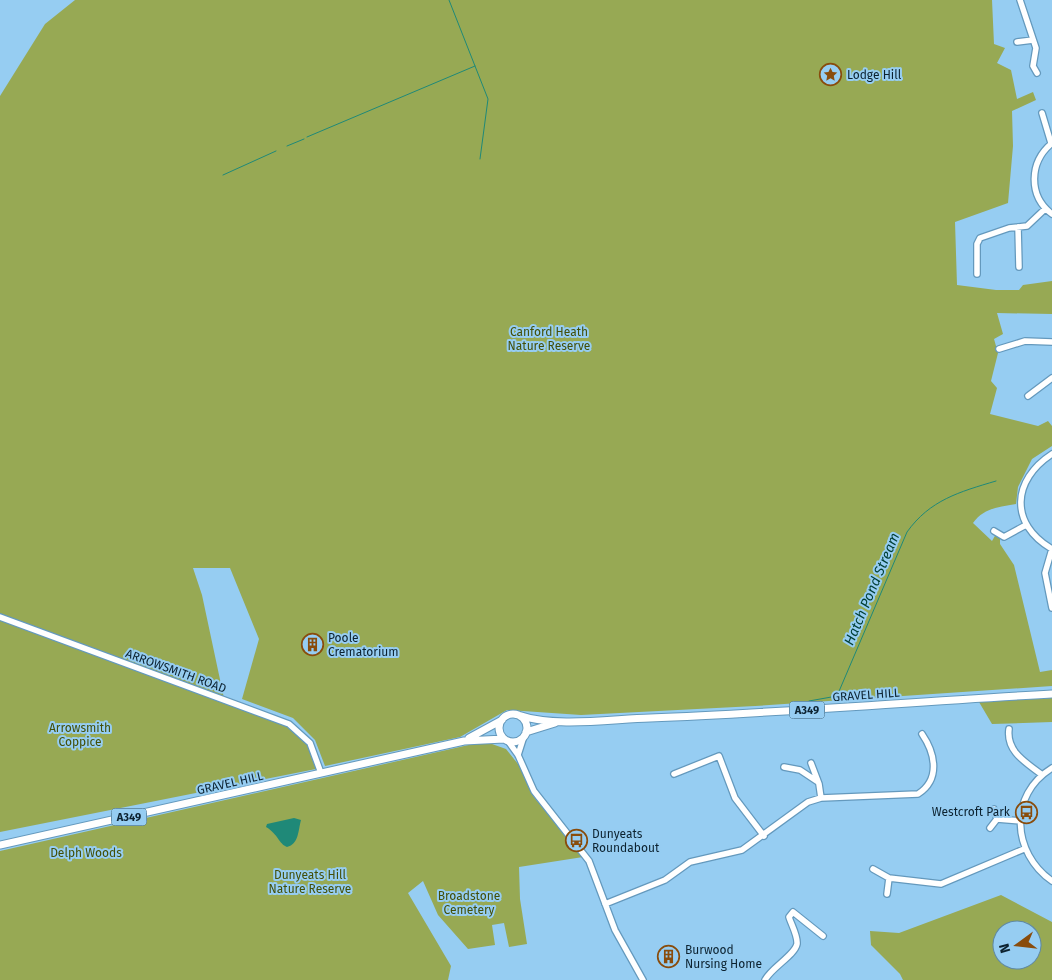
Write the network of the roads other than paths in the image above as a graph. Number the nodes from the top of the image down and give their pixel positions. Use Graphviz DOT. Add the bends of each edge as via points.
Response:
graph roads {
  1 [pos="1020,0"];
  2 [pos="1033,40"];
  3 [pos="1017,42"];
  4 [pos="1037,73"];
  5 [pos="1041,118"];
  6 [pos="1052,143"];
  7 [pos="1045,209"];
  8 [pos="1052,214"];
  9 [pos="1018,227"];
  10 [pos="1026,260"];
  11 [pos="976,266"];
  12 [pos="983,266"];
  13 [pos="977,274"];
  14 [pos="1001,340"];
  15 [pos="1052,342"];
  16 [pos="1052,378"];
  17 [pos="1028,396"];
  18 [pos="1052,454"];
  19 [pos="1026,525"];
  20 [pos="994,531"];
  21 [pos="1052,549"];
  22 [pos="1052,608"];
  23 [pos="0,617"];
  24 [pos="1052,694"];
  25 [pos="518,715"];
  26 [pos="502,720"];
  27 [pos="562,721"];
  28 [pos="1009,729"];
  29 [pos="525,734"];
  30 [pos="922,734"];
  31 [pos="506,740"];
  32 [pos="464,741"];
  33 [pos="518,755"];
  34 [pos="811,763"];
  35 [pos="784,767"];
  36 [pos="1052,768"];
  37 [pos="321,773"];
  38 [pos="674,774"];
  39 [pos="1041,774"];
  40 [pos="818,782"];
  41 [pos="821,798"];
  42 [pos="994,809"];
  43 [pos="997,819"];
  44 [pos="1021,821"];
  45 [pos="990,828"];
  46 [pos="764,836"];
  47 [pos="0,845"];
  48 [pos="1024,849"];
  49 [pos="873,869"];
  50 [pos="889,878"];
  51 [pos="1052,881"];
  52 [pos="886,894"];
  53 [pos="605,904"];
  54 [pos="822,936"];
  55 [pos="643,980"];
  56 [pos="765,980"];
  1 -- 2 [label="street"];
  2 -- 3 [label="street"];
  2 -- 4 [label="street" via="1036,48 1033,66"];
  5 -- 6 [label="street"];
  6 -- 7 [label="street" via="1037,160 1034,176 1036,195"];
  7 -- 8 [label="street"];
  7 -- 9 [label="street" via="1030,224"];
  9 -- 10 [label="street" via="1018,264"];
  9 -- 11 [label="street" via="980,238"];
  11 -- 12 [label="street"];
  11 -- 13 [label="street"];
  14 -- 15 [label="street" via="1002,348 1025,341"];
  16 -- 17 [label="street"];
  18 -- 19 [label="street" via="1033,468 1022,489 1021,506"];
  19 -- 20 [label="street" via="1004,537"];
  19 -- 21 [label="street" via="1035,538"];
  21 -- 22 [label="street" via="1045,573"];
  23 -- 37 [label="street, ARROWSMITH ROAD" via="288,724 310,743"];
  24 -- 27 [label="main road, GRAVEL HILL / A349" via="752,714"];
  25 -- 26 [label="main road" via="509,715"];
  25 -- 27 [label="main road, GRAVEL HILL / A349"];
  25 -- 29 [label="main road" via="526,724"];
  26 -- 31 [label="main road" via="500,732"];
  26 -- 32 [label="main road, GRAVEL HILL / A349"];
  27 -- 29 [label="main road, GRAVEL HILL / A349"];
  28 -- 39 [label="street" via="1011,748"];
  29 -- 31 [label="main road" via="517,741"];
  29 -- 33 [label="street"];
  30 -- 41 [label="street" via="934,756 932,776 918,794"];
  31 -- 32 [label="main road, GRAVEL HILL / A349"];
  31 -- 33 [label="street"];
  32 -- 37 [label="main road, GRAVEL HILL / A349"];
  33 -- 53 [label="street" via="534,792 589,860"];
  34 -- 40 [label="street"];
  35 -- 40 [label="street" via="800,770"];
  36 -- 39 [label="street"];
  37 -- 47 [label="main road, GRAVEL HILL / A349"];
  38 -- 46 [label="street" via="718,756 734,798"];
  39 -- 44 [label="street" via="1028,789 1022,804"];
  40 -- 41 [label="street"];
  41 -- 46 [label="street" via="808,802"];
  42 -- 43 [label="street"];
  43 -- 44 [label="street"];
  43 -- 45 [label="street"];
  44 -- 48 [label="street"];
  46 -- 53 [label="street" via="742,850 690,862 665,880"];
  48 -- 50 [label="street" via="940,884"];
  48 -- 51 [label="street" via="1038,871"];
  49 -- 50 [label="street"];
  50 -- 52 [label="street"];
  53 -- 55 [label="street" via="615,930"];
  54 -- 56 [label="street" via="793,912 789,916 797,943"];
}
